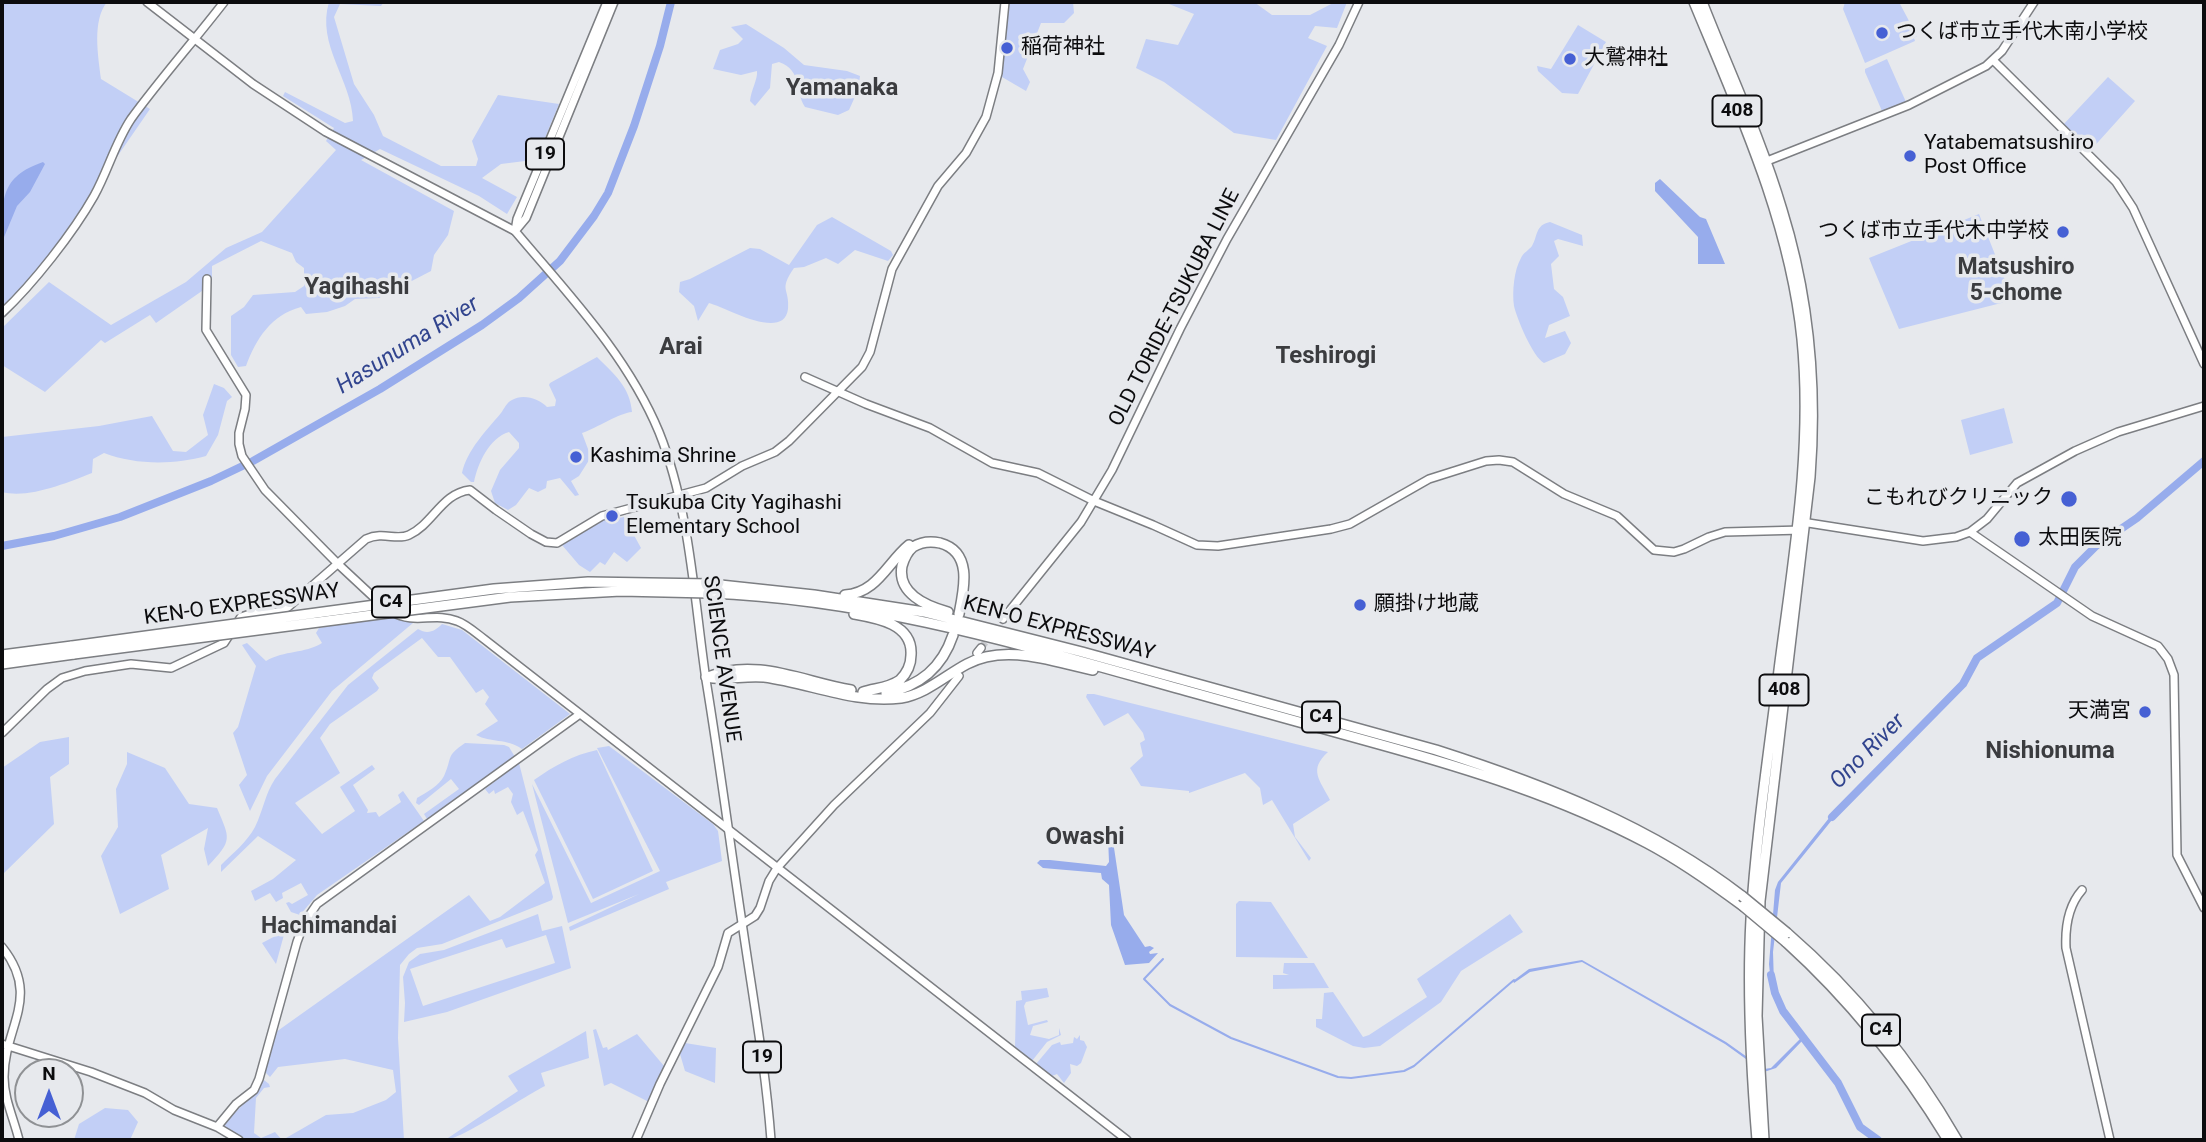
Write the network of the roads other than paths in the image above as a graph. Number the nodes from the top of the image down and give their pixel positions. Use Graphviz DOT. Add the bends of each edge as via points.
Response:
graph roads {
  1 [pos="147,2"];
  2 [pos="224,2"];
  3 [pos="607,2"];
  4 [pos="614,2"];
  5 [pos="1005,2"];
  6 [pos="1359,2"];
  7 [pos="1694,2"];
  8 [pos="1702,2"];
  9 [pos="2034,2"];
  10 [pos="195,39"];
  11 [pos="1993,61"];
  12 [pos="1762,164"];
  13 [pos="515,230"];
  14 [pos="207,279"];
  15 [pos="2,313"];
  16 [pos="2204,363"];
  17 [pos="805,377"];
  18 [pos="838,392"];
  19 [pos="2204,406"];
  20 [pos="678,497"];
  21 [pos="1094,501"];
  22 [pos="1800,526"];
  23 [pos="1970,532"];
  24 [pos="338,564"];
  25 [pos="746,587"];
  26 [pos="710,588"];
  27 [pos="814,602"];
  28 [pos="1003,619"];
  29 [pos="73,650"];
  30 [pos="1083,652"];
  31 [pos="2,655"];
  32 [pos="2,664"];
  33 [pos="959,676"];
  34 [pos="706,677"];
  35 [pos="1170,686"];
  36 [pos="863,692"];
  37 [pos="895,697"];
  38 [pos="580,714"];
  39 [pos="2,733"];
  40 [pos="728,829"];
  41 [pos="778,868"];
  42 [pos="2082,890"];
  43 [pos="1742,901"];
  44 [pos="2204,908"];
  45 [pos="743,925"];
  46 [pos="1787,937"];
  47 [pos="2,947"];
  48 [pos="5,1045"];
  49 [pos="217,1127"];
  50 [pos="19,1140"];
  51 [pos="239,1140"];
  52 [pos="636,1140"];
  53 [pos="771,1140"];
  54 [pos="1127,1140"];
  55 [pos="1757,1140"];
  56 [pos="1764,1140"];
  57 [pos="1948,1140"];
  58 [pos="1957,1140"];
  59 [pos="2110,1140"];
  1 -- 10 [label="street"];
  2 -- 10 [label="street"];
  3 -- 13 [label="street, 19"];
  4 -- 13 [label="street, 19" via="526,218"];
  5 -- 18 [label="street" via="998,73 986,117 904,246 885,288 870,352"];
  6 -- 21 [label="street, OLD TORIDE-TSUKUBA LINE" via="1227,239"];
  7 -- 12 [label="highway, 408"];
  8 -- 12 [label="highway, 408"];
  9 -- 11 [label="street"];
  10 -- 13 [label="street" via="326,132"];
  10 -- 15 [label="street" via="131,120 85,210"];
  11 -- 12 [label="street" via="1909,105"];
  11 -- 16 [label="street" via="2116,182 2133,208"];
  12 -- 22 [label="highway, 408" via="1789,259 1802,339 1806,424"];
  13 -- 20 [label="street, SCIENCE AVENUE / 19" via="610,346 635,384 659,432"];
  14 -- 24 [label="street" via="206,330 246,395 239,433 242,456 265,490"];
  17 -- 18 [label="street"];
  18 -- 20 [label="street" via="775,452 706,488"];
  18 -- 21 [label="street" via="930,428 992,463 1038,473"];
  19 -- 23 [label="street" via="2118,432 2075,451 2017,483"];
  20 -- 24 [label="street" via="602,516 551,543 470,490 460,491 411,534 373,536"];
  20 -- 34 [label="street, SCIENCE AVENUE / 19"];
  21 -- 22 [label="street" via="1197,545 1218,546 1350,524 1429,479 1499,460 1513,462 1564,494 1617,516 1654,550 1684,550 1725,531"];
  21 -- 28 [label="street, OLD TORIDE-TSUKUBA LINE"];
  22 -- 23 [label="street" via="1923,541"];
  22 -- 55 [label="highway, 408" via="1751,918 1750,1018"];
  22 -- 56 [label="highway, 408" via="1759,913 1757,1016"];
  23 -- 44 [label="street" via="2092,616 2149,641 2172,666 2178,855"];
  24 -- 38 [label="street" via="393,613 406,619 462,623"];
  24 -- 39 [label="street" via="296,602 278,612 241,617 229,639 182,665 131,664 62,678"];
  25 -- 26 [label="highway, KEN-O EXPRESSWAY / C4"];
  25 -- 30 [label="highway, KEN-O EXPRESSWAY / C4" via="924,612"];
  25 -- 30 [label="highway" via="856,594 873,585 907,546 932,537 957,547 967,562 969,584 961,614 965,578 961,560 940,543 922,543 905,557 902,569 908,590 921,603"];
  26 -- 27 [label="highway, KEN-O EXPRESSWAY / C4"];
  26 -- 29 [label="highway, KEN-O EXPRESSWAY / C4, bridge" via="510,597"];
  27 -- 35 [label="highway, KEN-O EXPRESSWAY / C4" via="963,629"];
  27 -- 36 [label="highway" via="886,622 901,630 909,642 909,666 900,679"];
  29 -- 31 [label="highway, KEN-O EXPRESSWAY / C4"];
  29 -- 32 [label="highway, KEN-O EXPRESSWAY / C4"];
  30 -- 43 [label="highway, KEN-O EXPRESSWAY / C4" via="1436,750 1534,783 1622,821 1681,854"];
  33 -- 41 [label="street" via="930,713 834,805"];
  34 -- 36 [label="highway" via="755,669"];
  34 -- 37 [label="highway" via="767,678 852,696"];
  34 -- 40 [label="street, SCIENCE AVENUE / 19"];
  35 -- 37 [label="highway" via="1002,655 971,662 925,689"];
  35 -- 43 [label="highway, KEN-O EXPRESSWAY / C4" via="1456,765 1545,796 1649,844"];
  36 -- 37 [label="highway" via="891,692 925,678 956,635 946,661 934,675"];
  38 -- 40 [label="street"];
  38 -- 49 [label="street" via="317,904 296,942 259,1080"];
  40 -- 41 [label="street"];
  40 -- 45 [label="street, SCIENCE AVENUE / 19"];
  41 -- 45 [label="street" via="758,912"];
  41 -- 54 [label="street"];
  42 -- 59 [label="street" via="2067,921 2066,948"];
  43 -- 46 [label="highway, KEN-O EXPRESSWAY / C4, bridge"];
  45 -- 52 [label="street" via="725,937 718,967"];
  45 -- 53 [label="street, SCIENCE AVENUE / 19"];
  46 -- 57 [label="highway, KEN-O EXPRESSWAY / C4" via="1870,1028 1914,1085"];
  46 -- 58 [label="highway, KEN-O EXPRESSWAY / C4" via="1825,967 1891,1042"];
  47 -- 48 [label="street" via="14,966 20,994 18,1016"];
  48 -- 49 [label="street" via="91,1072"];
  48 -- 50 [label="street" via="4,1087"];
  49 -- 51 [label="street"];
}
